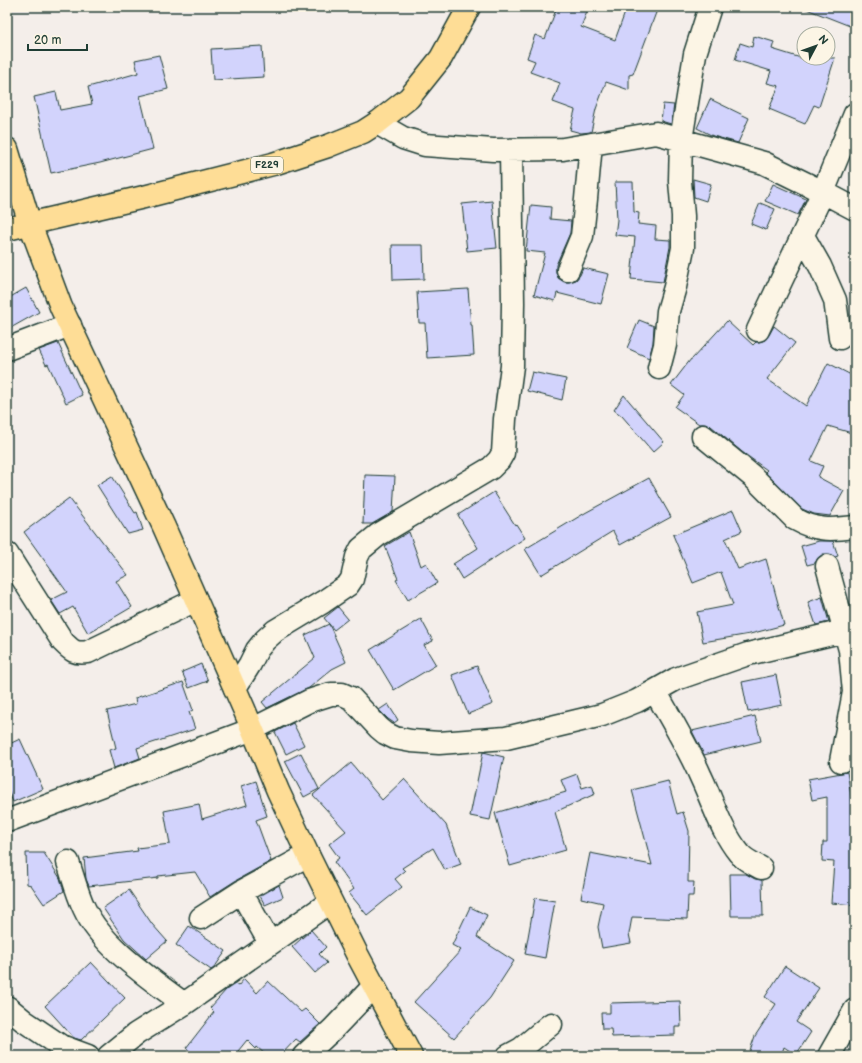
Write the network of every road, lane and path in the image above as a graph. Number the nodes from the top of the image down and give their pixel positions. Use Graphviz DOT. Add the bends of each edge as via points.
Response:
graph roads {
  1 [pos="469,7"];
  2 [pos="710,7"];
  3 [pos="855,114"];
  4 [pos="378,124"];
  5 [pos="680,140"];
  6 [pos="591,144"];
  7 [pos="7,150"];
  8 [pos="511,150"];
  9 [pos="823,192"];
  10 [pos="855,209"];
  11 [pos="30,224"];
  12 [pos="7,229"];
  13 [pos="803,236"];
  14 [pos="568,270"];
  15 [pos="70,325"];
  16 [pos="758,330"];
  17 [pos="840,338"];
  18 [pos="7,349"];
  19 [pos="659,368"];
  20 [pos="703,436"];
  21 [pos="855,526"];
  22 [pos="7,554"];
  23 [pos="827,566"];
  24 [pos="196,600"];
  25 [pos="844,631"];
  26 [pos="235,688"];
  27 [pos="655,691"];
  28 [pos="253,729"];
  29 [pos="841,761"];
  30 [pos="7,821"];
  31 [pos="308,855"];
  32 [pos="68,862"];
  33 [pos="761,868"];
  34 [pos="241,892"];
  35 [pos="330,902"];
  36 [pos="201,918"];
  37 [pos="270,944"];
  38 [pos="374,986"];
  39 [pos="184,1004"];
  40 [pos="7,1007"];
  41 [pos="855,1010"];
  42 [pos="551,1024"];
  43 [pos="88,1056"];
  44 [pos="109,1056"];
  45 [pos="304,1056"];
  46 [pos="411,1056"];
  47 [pos="508,1056"];
  48 [pos="829,1056"];
  1 -- 4 [label="main road, F229" via="441,58 424,80 409,98"];
  2 -- 5 [label="street" via="695,54"];
  3 -- 9 [label="street"];
  4 -- 8 [label="street" via="403,138 425,144"];
  4 -- 11 [label="main road, F229" via="328,146 273,164"];
  5 -- 6 [label="street" via="656,133"];
  5 -- 9 [label="street" via="764,163"];
  5 -- 19 [label="street" via="683,248 668,311 665,345"];
  6 -- 8 [label="street" via="563,149"];
  6 -- 14 [label="street" via="582,236"];
  7 -- 11 [label="main road"];
  8 -- 26 [label="street" via="512,366 503,453 491,468 378,535 362,549 348,585 275,631 257,650"];
  9 -- 10 [label="street"];
  9 -- 13 [label="street"];
  11 -- 12 [label="main road, F229"];
  11 -- 15 [label="main road"];
  13 -- 16 [label="street"];
  13 -- 17 [label="street" via="835,300"];
  15 -- 18 [label="street"];
  15 -- 24 [label="main road"];
  20 -- 21 [label="street" via="752,476 803,524 814,528 838,529"];
  22 -- 24 [label="street" via="63,642 72,651 80,653 88,652"];
  23 -- 25 [label="street"];
  24 -- 26 [label="main road"];
  25 -- 27 [label="street" via="748,654 676,679"];
  25 -- 29 [label="street" via="850,650 854,692"];
  26 -- 28 [label="main road"];
  27 -- 28 [label="street" via="602,715 506,738 439,743 395,738 385,733 351,698 342,694 331,694 309,701"];
  27 -- 33 [label="street" via="682,738 730,840 740,855"];
  28 -- 30 [label="street"];
  28 -- 31 [label="main road"];
  31 -- 34 [label="street"];
  31 -- 35 [label="main road"];
  32 -- 39 [label="street" via="84,909 97,929 120,954"];
  34 -- 36 [label="street"];
  34 -- 37 [label="street"];
  35 -- 37 [label="street"];
  35 -- 38 [label="main road"];
  37 -- 39 [label="street"];
  38 -- 45 [label="street"];
  38 -- 46 [label="main road"];
  39 -- 44 [label="street" via="136,1034"];
  40 -- 43 [label="street" via="61,1046"];
  41 -- 48 [label="street"];
  42 -- 47 [label="street" via="521,1049"];
}
